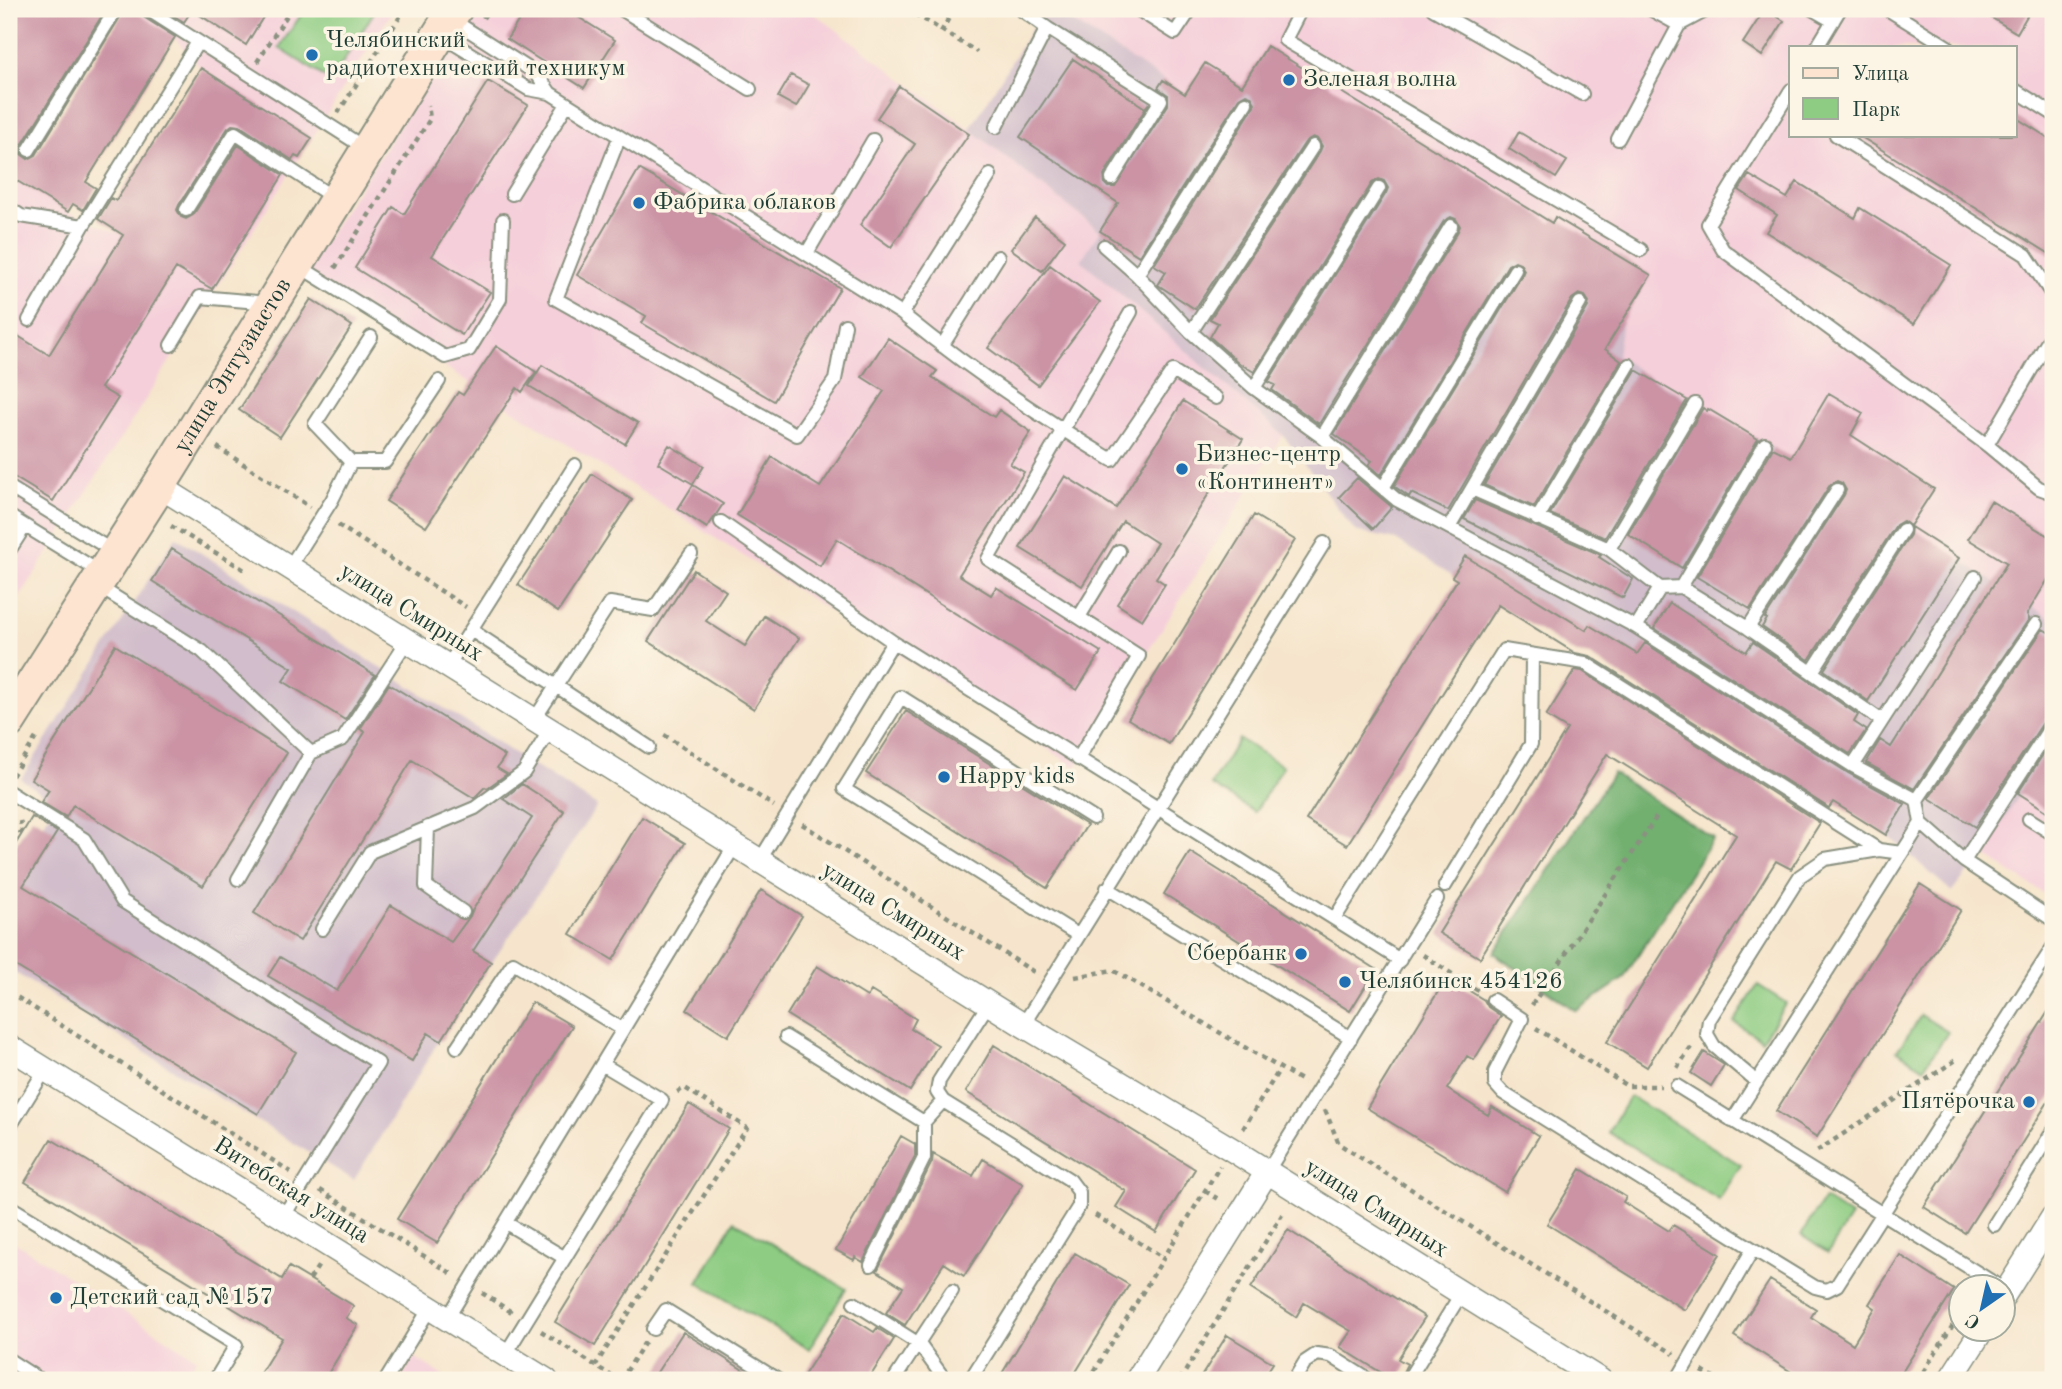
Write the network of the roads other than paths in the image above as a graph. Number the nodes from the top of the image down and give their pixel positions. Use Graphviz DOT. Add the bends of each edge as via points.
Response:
graph roads {
  1 [pos="116,9"];
  2 [pos="147,9"];
  3 [pos="621,9"];
  4 [pos="1020,9"];
  5 [pos="1137,9"];
  6 [pos="1191,9"];
  7 [pos="1301,9"];
  8 [pos="1433,9"];
  9 [pos="1650,9"];
  10 [pos="1709,9"];
  11 [pos="1812,9"];
  12 [pos="1840,9"];
  13 [pos="1887,9"];
  14 [pos="448,20"];
  15 [pos="1833,21"];
  16 [pos="1679,25"];
  17 [pos="1047,28"];
  18 [pos="198,41"];
  19 [pos="1818,46"];
  20 [pos="1946,46"];
  21 [pos="750,89"];
  22 [pos="2016,91"];
  23 [pos="550,93"];
  24 [pos="1582,94"];
  25 [pos="1246,103"];
  26 [pos="567,104"];
  27 [pos="1787,104"];
  28 [pos="2053,114"];
  29 [pos="996,127"];
  30 [pos="1838,136"];
  31 [pos="619,138"];
  32 [pos="1618,139"];
  33 [pos="873,140"];
  34 [pos="1313,146"];
  35 [pos="29,150"];
  36 [pos="368,150"];
  37 [pos="990,176"];
  38 [pos="1112,179"];
  39 [pos="1378,188"];
  40 [pos="512,194"];
  41 [pos="337,200"];
  42 [pos="9,208"];
  43 [pos="186,210"];
  44 [pos="503,220"];
  45 [pos="83,226"];
  46 [pos="1451,226"];
  47 [pos="1104,246"];
  48 [pos="1641,250"];
  49 [pos="807,253"];
  50 [pos="998,257"];
  51 [pos="297,265"];
  52 [pos="1515,270"];
  53 [pos="1137,275"];
  54 [pos="2053,296"];
  55 [pos="273,303"];
  56 [pos="1580,303"];
  57 [pos="1130,312"];
  58 [pos="902,314"];
  59 [pos="29,320"];
  60 [pos="2053,324"];
  61 [pos="845,325"];
  62 [pos="1191,332"];
  63 [pos="371,337"];
  64 [pos="171,345"];
  65 [pos="942,346"];
  66 [pos="1629,365"];
  67 [pos="439,381"];
  68 [pos="1254,388"];
  69 [pos="1216,398"];
  70 [pos="1695,404"];
  71 [pos="1063,430"];
  72 [pos="1322,437"];
  73 [pos="1765,444"];
  74 [pos="1987,446"];
  75 [pos="351,462"];
  76 [pos="575,465"];
  77 [pos="159,486"];
  78 [pos="9,487"];
  79 [pos="1383,488"];
  80 [pos="1472,489"];
  81 [pos="1838,490"];
  82 [pos="2053,493"];
  83 [pos="9,516"];
  84 [pos="1537,519"];
  85 [pos="720,522"];
  86 [pos="25,526"];
  87 [pos="1450,526"];
  88 [pos="1903,530"];
  89 [pos="1325,543"];
  90 [pos="1609,549"];
  91 [pos="9,551"];
  92 [pos="1119,551"];
  93 [pos="691,554"];
  94 [pos="289,568"];
  95 [pos="105,571"];
  96 [pos="1975,577"];
  97 [pos="1681,587"];
  98 [pos="1660,588"];
  99 [pos="1079,617"];
  100 [pos="2036,624"];
  101 [pos="1636,627"];
  102 [pos="1748,628"];
  103 [pos="471,630"];
  104 [pos="407,641"];
  105 [pos="893,642"];
  106 [pos="1532,654"];
  107 [pos="448,666"];
  108 [pos="1812,672"];
  109 [pos="556,686"];
  110 [pos="9,721"];
  111 [pos="1882,721"];
  112 [pos="2053,723"];
  113 [pos="542,725"];
  114 [pos="649,747"];
  115 [pos="311,753"];
  116 [pos="1078,759"];
  117 [pos="1853,766"];
  118 [pos="9,792"];
  119 [pos="1917,800"];
  120 [pos="1157,808"];
  121 [pos="1093,818"];
  122 [pos="2029,819"];
  123 [pos="1921,823"];
  124 [pos="428,827"];
  125 [pos="2053,834"];
  126 [pos="735,845"];
  127 [pos="1878,850"];
  128 [pos="1902,853"];
  129 [pos="760,860"];
  130 [pos="1964,861"];
  131 [pos="239,878"];
  132 [pos="1445,886"];
  133 [pos="1107,888"];
  134 [pos="1437,899"];
  135 [pos="463,912"];
  136 [pos="1335,918"];
  137 [pos="2053,919"];
  138 [pos="322,929"];
  139 [pos="1078,935"];
  140 [pos="2053,947"];
  141 [pos="1399,960"];
  142 [pos="1493,1000"];
  143 [pos="989,1003"];
  144 [pos="1023,1025"];
  145 [pos="622,1029"];
  146 [pos="786,1037"];
  147 [pos="1351,1038"];
  148 [pos="9,1047"];
  149 [pos="457,1047"];
  150 [pos="602,1064"];
  151 [pos="45,1070"];
  152 [pos="1757,1082"];
  153 [pos="1677,1086"];
  154 [pos="943,1101"];
  155 [pos="1732,1121"];
  156 [pos="924,1122"];
  157 [pos="9,1128"];
  158 [pos="2053,1132"];
  159 [pos="1267,1172"];
  160 [pos="9,1206"];
  161 [pos="1882,1214"];
  162 [pos="283,1217"];
  163 [pos="2053,1217"];
  164 [pos="506,1223"];
  165 [pos="1994,1225"];
  166 [pos="1753,1249"];
  167 [pos="565,1258"];
  168 [pos="871,1265"];
  169 [pos="1976,1274"];
  170 [pos="2014,1274"];
  171 [pos="952,1291"];
  172 [pos="1461,1294"];
  173 [pos="854,1303"];
  174 [pos="438,1314"];
  175 [pos="653,1329"];
  176 [pos="919,1344"];
  177 [pos="1973,1344"];
  178 [pos="505,1355"];
  179 [pos="9,1360"];
  180 [pos="1591,1378"];
  181 [pos="40,1380"];
  182 [pos="215,1380"];
  183 [pos="386,1380"];
  184 [pos="546,1380"];
  185 [pos="778,1380"];
  186 [pos="894,1380"];
  187 [pos="945,1380"];
  188 [pos="970,1380"];
  189 [pos="1137,1380"];
  190 [pos="1294,1380"];
  191 [pos="1369,1380"];
  192 [pos="1408,1380"];
  193 [pos="1677,1380"];
  194 [pos="1950,1380"];
  1 -- 35 [label="lane"];
  2 -- 18 [label="lane"];
  3 -- 21 [label="lane"];
  4 -- 17 [label="lane"];
  5 -- 6 [label="lane" via="1175,33"];
  7 -- 48 [label="lane" via="1285,40"];
  8 -- 24 [label="lane"];
  9 -- 16 [label="lane"];
  10 -- 16 [label="lane"];
  11 -- 15 [label="lane"];
  12 -- 15 [label="lane"];
  13 -- 20 [label="lane"];
  14 -- 23 [label="lane" via="537,74"];
  14 -- 23 [label="lane" via="528,89"];
  14 -- 36 [label="main road, улица Энтузиастов"];
  15 -- 19 [label="lane"];
  16 -- 32 [label="lane"];
  17 -- 29 [label="lane"];
  17 -- 38 [label="lane" via="1161,100"];
  18 -- 36 [label="lane"];
  18 -- 45 [label="lane"];
  22 -- 28 [label="lane"];
  23 -- 26 [label="lane"];
  25 -- 53 [label="lane"];
  26 -- 31 [label="lane"];
  26 -- 40 [label="lane"];
  27 -- 74 [label="lane" via="1708,223 1723,250"];
  30 -- 54 [label="lane" via="2026,255"];
  31 -- 49 [label="lane"];
  31 -- 61 [label="lane" via="556,299 797,435 835,380"];
  33 -- 49 [label="lane"];
  34 -- 62 [label="lane"];
  36 -- 41 [label="main road, улица Энтузиастов"];
  37 -- 58 [label="lane"];
  39 -- 68 [label="lane"];
  41 -- 43 [label="lane" via="235,134"];
  41 -- 51 [label="main road, улица Энтузиастов"];
  42 -- 45 [label="lane" via="21,216"];
  44 -- 51 [label="lane" via="500,299 469,350 445,357"];
  45 -- 59 [label="lane"];
  46 -- 72 [label="lane"];
  47 -- 53 [label="lane"];
  49 -- 58 [label="lane"];
  50 -- 65 [label="lane"];
  51 -- 55 [label="main road, улица Энтузиастов"];
  52 -- 79 [label="lane"];
  53 -- 62 [label="lane"];
  55 -- 64 [label="lane" via="200,297"];
  55 -- 77 [label="main road, улица Энтузиастов"];
  56 -- 80 [label="lane"];
  57 -- 71 [label="lane"];
  58 -- 65 [label="lane"];
  60 -- 74 [label="lane"];
  62 -- 68 [label="lane"];
  63 -- 75 [label="lane" via="315,424"];
  65 -- 71 [label="lane"];
  66 -- 84 [label="lane"];
  67 -- 75 [label="lane" via="384,462"];
  68 -- 72 [label="lane"];
  69 -- 71 [label="lane" via="1173,371 1112,460"];
  70 -- 90 [label="lane"];
  71 -- 99 [label="lane" via="988,559"];
  72 -- 79 [label="lane"];
  73 -- 97 [label="lane"];
  74 -- 82 [label="lane" via="2039,488"];
  75 -- 94 [label="lane"];
  76 -- 103 [label="lane"];
  77 -- 94 [label="street, улица Смирных"];
  77 -- 95 [label="main road, улица Энтузиастов"];
  78 -- 95 [label="lane"];
  79 -- 87 [label="lane" via="1397,500"];
  80 -- 84 [label="lane"];
  80 -- 87 [label="lane"];
  81 -- 102 [label="lane"];
  83 -- 86 [label="lane"];
  84 -- 90 [label="lane"];
  85 -- 105 [label="lane"];
  86 -- 91 [label="lane"];
  86 -- 95 [label="lane"];
  87 -- 101 [label="lane"];
  88 -- 108 [label="lane"];
  89 -- 120 [label="lane"];
  90 -- 98 [label="lane"];
  92 -- 99 [label="lane"];
  93 -- 109 [label="lane" via="653,610 610,603"];
  94 -- 104 [label="street, улица Смирных"];
  95 -- 110 [label="main road, улица Энтузиастов"];
  95 -- 115 [label="lane" via="202,651"];
  96 -- 111 [label="lane"];
  97 -- 98 [label="lane"];
  97 -- 102 [label="lane"];
  98 -- 101 [label="lane"];
  99 -- 116 [label="lane" via="1139,656"];
  100 -- 119 [label="lane"];
  101 -- 117 [label="lane"];
  102 -- 108 [label="lane"];
  103 -- 107 [label="lane"];
  103 -- 109 [label="lane"];
  104 -- 107 [label="street, улица Смирных"];
  104 -- 115 [label="lane" via="342,739"];
  105 -- 116 [label="lane"];
  105 -- 129 [label="lane"];
  106 -- 127 [label="lane" via="1585,663"];
  106 -- 132 [label="lane" via="1531,744"];
  106 -- 136 [label="lane" via="1504,650"];
  107 -- 113 [label="street, улица Смирных"];
  108 -- 111 [label="lane"];
  109 -- 113 [label="lane"];
  109 -- 114 [label="lane"];
  111 -- 117 [label="lane"];
  112 -- 130 [label="lane"];
  113 -- 124 [label="lane" via="524,772 475,808"];
  113 -- 126 [label="street, улица Смирных"];
  115 -- 131 [label="lane"];
  116 -- 120 [label="lane"];
  117 -- 119 [label="lane"];
  118 -- 162 [label="lane" via="84,839 122,901 378,1063"];
  119 -- 123 [label="lane"];
  120 -- 133 [label="lane"];
  120 -- 136 [label="lane"];
  121 -- 139 [label="lane" via="901,697 844,789"];
  122 -- 125 [label="lane"];
  123 -- 128 [label="lane"];
  123 -- 130 [label="lane"];
  124 -- 135 [label="lane" via="426,886"];
  124 -- 138 [label="lane" via="370,852"];
  126 -- 129 [label="street, улица Смирных"];
  126 -- 145 [label="lane"];
  127 -- 128 [label="lane"];
  127 -- 152 [label="lane" via="1825,859 1800,876 1709,1020 1707,1034 1714,1046"];
  128 -- 152 [label="lane"];
  129 -- 143 [label="street, улица Смирных"];
  130 -- 137 [label="lane"];
  133 -- 139 [label="lane"];
  133 -- 147 [label="lane"];
  134 -- 141 [label="lane"];
  136 -- 141 [label="lane"];
  139 -- 144 [label="lane"];
  140 -- 161 [label="lane"];
  141 -- 147 [label="lane"];
  142 -- 166 [label="lane" via="1522,1019 1495,1072 1495,1084 1503,1093"];
  143 -- 144 [label="street, улица Смирных"];
  143 -- 154 [label="lane" via="939,1081 936,1092"];
  144 -- 159 [label="street, улица Смирных"];
  145 -- 149 [label="lane" via="513,963"];
  145 -- 150 [label="lane"];
  146 -- 156 [label="lane"];
  147 -- 159 [label="lane"];
  148 -- 151 [label="street, Витебская улица"];
  150 -- 164 [label="lane"];
  150 -- 167 [label="lane" via="662,1100"];
  151 -- 157 [label="lane"];
  151 -- 162 [label="street, Витебская улица"];
  152 -- 155 [label="lane"];
  153 -- 155 [label="lane"];
  154 -- 156 [label="lane"];
  154 -- 188 [label="lane" via="1070,1180 1079,1192 1079,1206"];
  155 -- 161 [label="lane"];
  156 -- 168 [label="lane" via="924,1158"];
  158 -- 165 [label="lane"];
  159 -- 172 [label="street, улица Смирных"];
  159 -- 189 [label="street"];
  160 -- 182 [label="lane" via="236,1345"];
  161 -- 166 [label="lane" via="1837,1285 1828,1290 1815,1287"];
  161 -- 169 [label="lane"];
  162 -- 174 [label="street, Витебская улица"];
  163 -- 170 [label="street"];
  164 -- 167 [label="lane"];
  164 -- 174 [label="lane"];
  166 -- 193 [label="lane"];
  167 -- 178 [label="lane"];
  171 -- 176 [label="lane"];
  172 -- 180 [label="street, улица Смирных"];
  172 -- 192 [label="lane"];
  173 -- 176 [label="lane"];
  174 -- 178 [label="street, Витебская улица"];
  174 -- 183 [label="lane"];
  175 -- 185 [label="lane" via="666,1310"];
  176 -- 186 [label="lane"];
  176 -- 187 [label="lane"];
  177 -- 194 [label="street"];
  178 -- 184 [label="street, Витебская улица"];
  179 -- 181 [label="lane"];
  190 -- 191 [label="lane" via="1305,1362 1317,1354 1331,1356"];
}
